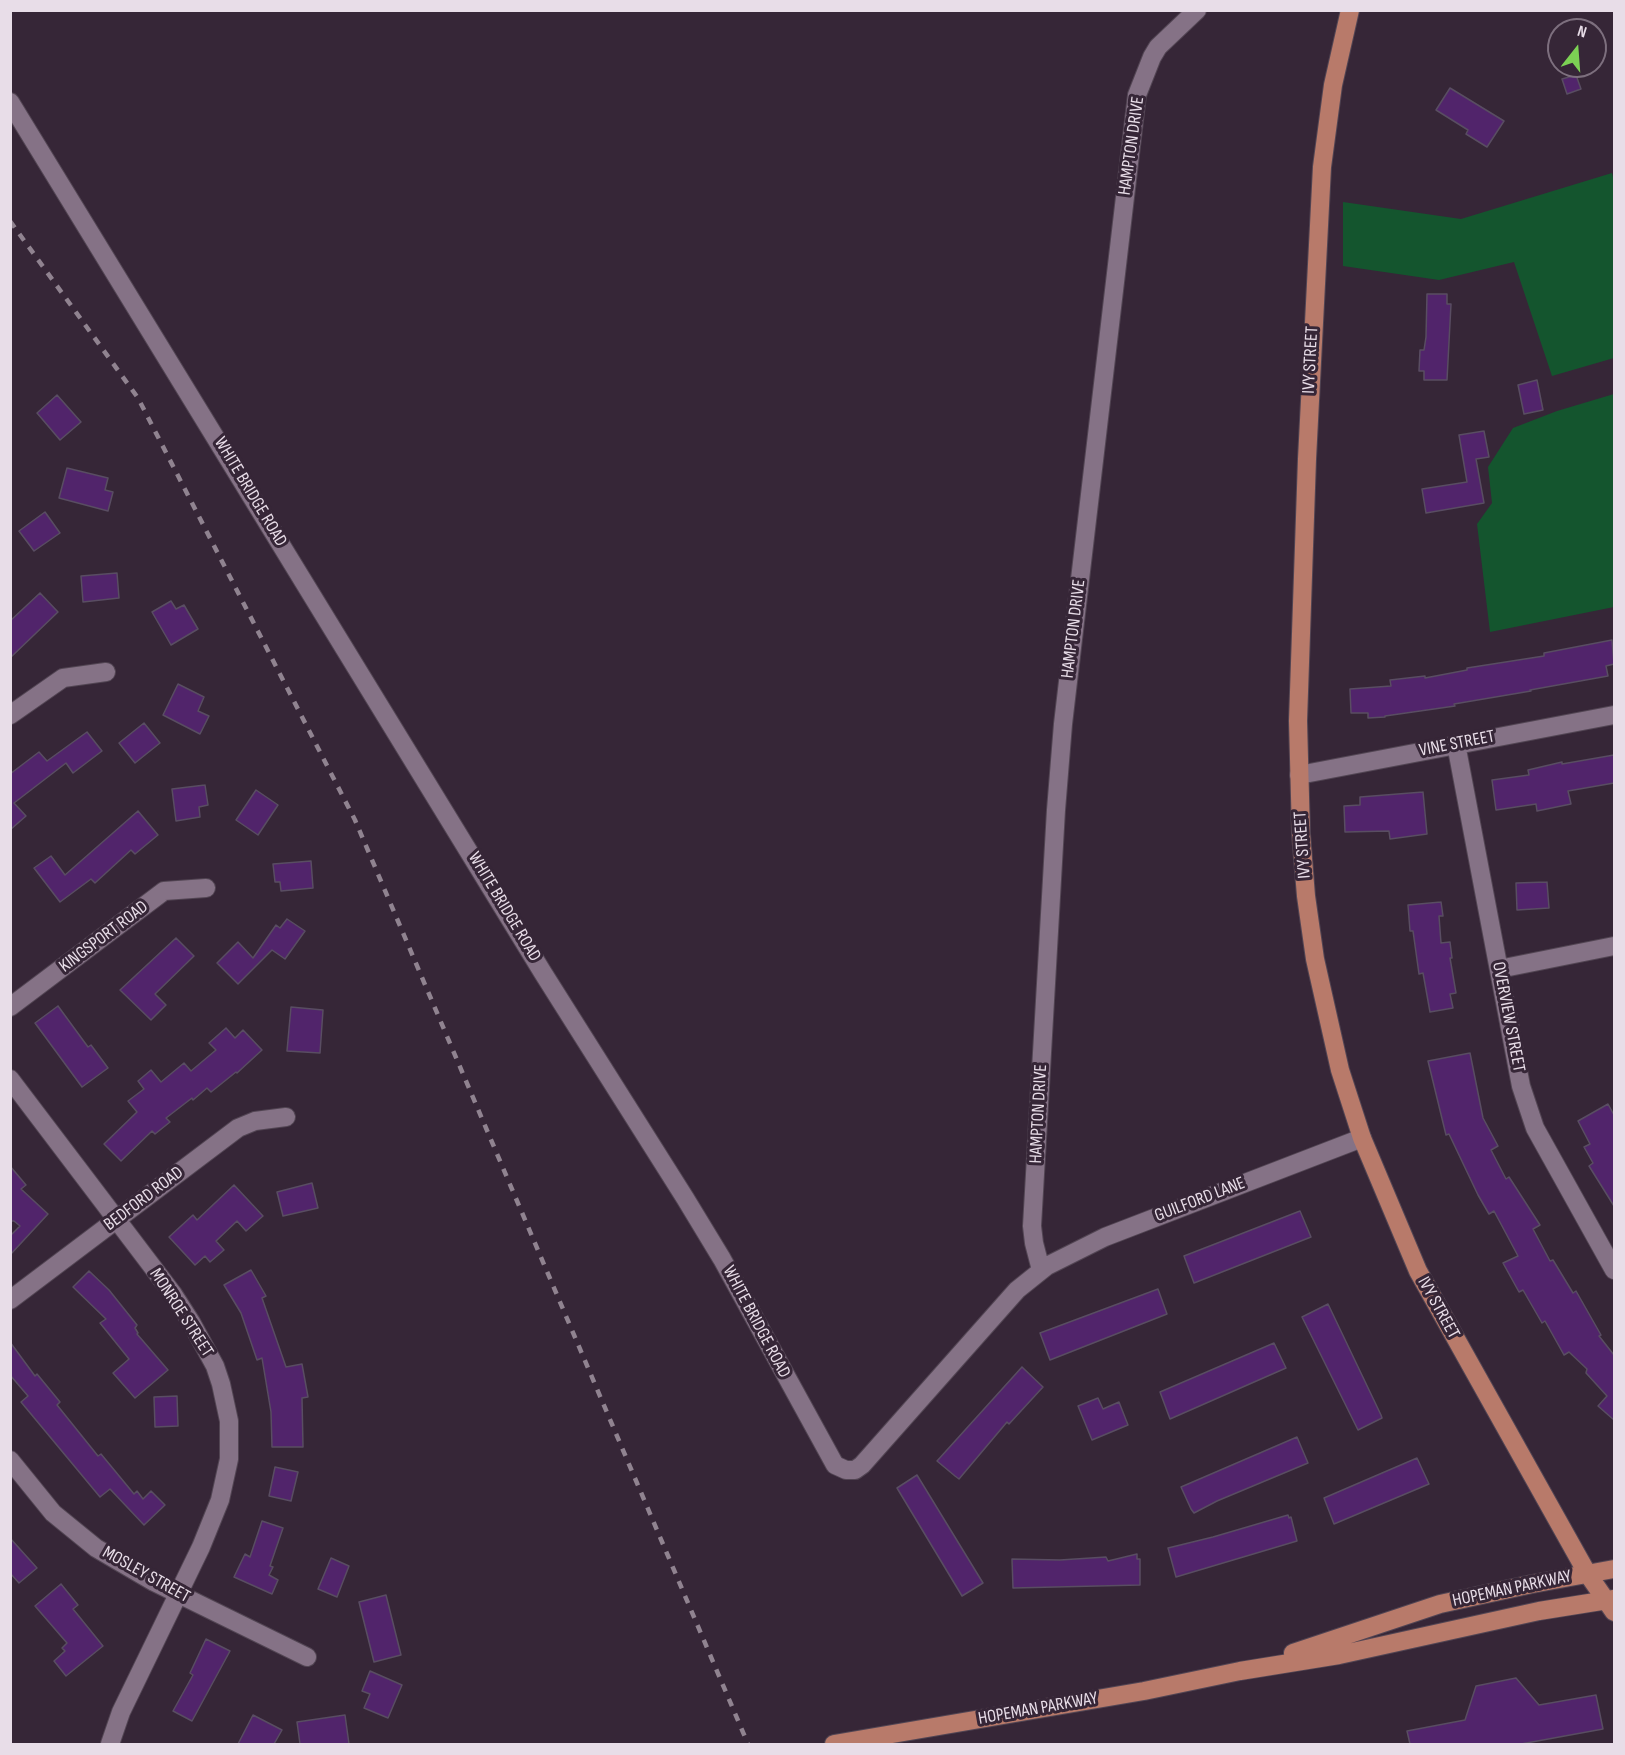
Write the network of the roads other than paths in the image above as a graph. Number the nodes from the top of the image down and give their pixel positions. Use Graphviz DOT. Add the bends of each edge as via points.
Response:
graph roads {
  1 [pos="1197,10"];
  2 [pos="1350,10"];
  3 [pos="10,102"];
  4 [pos="106,672"];
  5 [pos="10,715"];
  6 [pos="1614,715"];
  7 [pos="1456,744"];
  8 [pos="1299,775"];
  9 [pos="206,888"];
  10 [pos="1614,946"];
  11 [pos="1499,969"];
  12 [pos="10,1007"];
  13 [pos="10,1079"];
  14 [pos="286,1117"];
  15 [pos="1362,1138"];
  16 [pos="116,1220"];
  17 [pos="1041,1270"];
  18 [pos="1614,1270"];
  19 [pos="10,1300"];
  20 [pos="10,1460"];
  21 [pos="1614,1569"];
  22 [pos="1587,1573"];
  23 [pos="178,1594"];
  24 [pos="1612,1604"];
  25 [pos="307,1657"];
  26 [pos="1240,1671"];
  27 [pos="110,1744"];
  28 [pos="834,1744"];
  1 -- 17 [label="street, HAMPTON DRIVE" via="1158,47 1137,95 1063,724 1032,1226"];
  2 -- 8 [label="main road, IVY STREET" via="1333,85 1322,167 1306,483"];
  3 -- 17 [label="street, WHITE BRIDGE ROAD" via="560,1000 691,1206 835,1465 855,1470 862,1465 1017,1290"];
  4 -- 5 [label="street" via="63,678"];
  6 -- 7 [label="street, VINE STREET"];
  7 -- 8 [label="street, VINE STREET"];
  7 -- 11 [label="street, OVERVIEW STREET"];
  8 -- 15 [label="main road, IVY STREET" via="1301,834 1315,959 1340,1070"];
  9 -- 12 [label="street, KINGSPORT ROAD" via="164,891"];
  10 -- 11 [label="street"];
  11 -- 18 [label="street, OVERVIEW STREET" via="1521,1086 1534,1128"];
  13 -- 16 [label="street, MONROE STREET"];
  14 -- 16 [label="street, BEDFORD ROAD" via="255,1121 238,1128"];
  15 -- 17 [label="street, GUILFORD LANE" via="1105,1237"];
  15 -- 22 [label="main road, IVY STREET" via="1418,1271"];
  16 -- 19 [label="street, BEDFORD ROAD"];
  16 -- 23 [label="street, MONROE STREET" via="190,1322 215,1366 226,1402 230,1440 226,1478 201,1547"];
  20 -- 23 [label="street, MOSLEY STREET" via="71,1530"];
  21 -- 22 [label="main road, HOPEMAN PARKWAY"];
  22 -- 24 [label="main road, IVY STREET"];
  22 -- 26 [label="main road, HOPEMAN PARKWAY" via="1440,1604"];
  23 -- 25 [label="street, MOSLEY STREET"];
  23 -- 27 [label="street, MONROE STREET" via="121,1712"];
  24 -- 26 [label="main road, HOPEMAN PARKWAY" via="1539,1611 1339,1655"];
  26 -- 28 [label="main road, HOPEMAN PARKWAY"];
}
